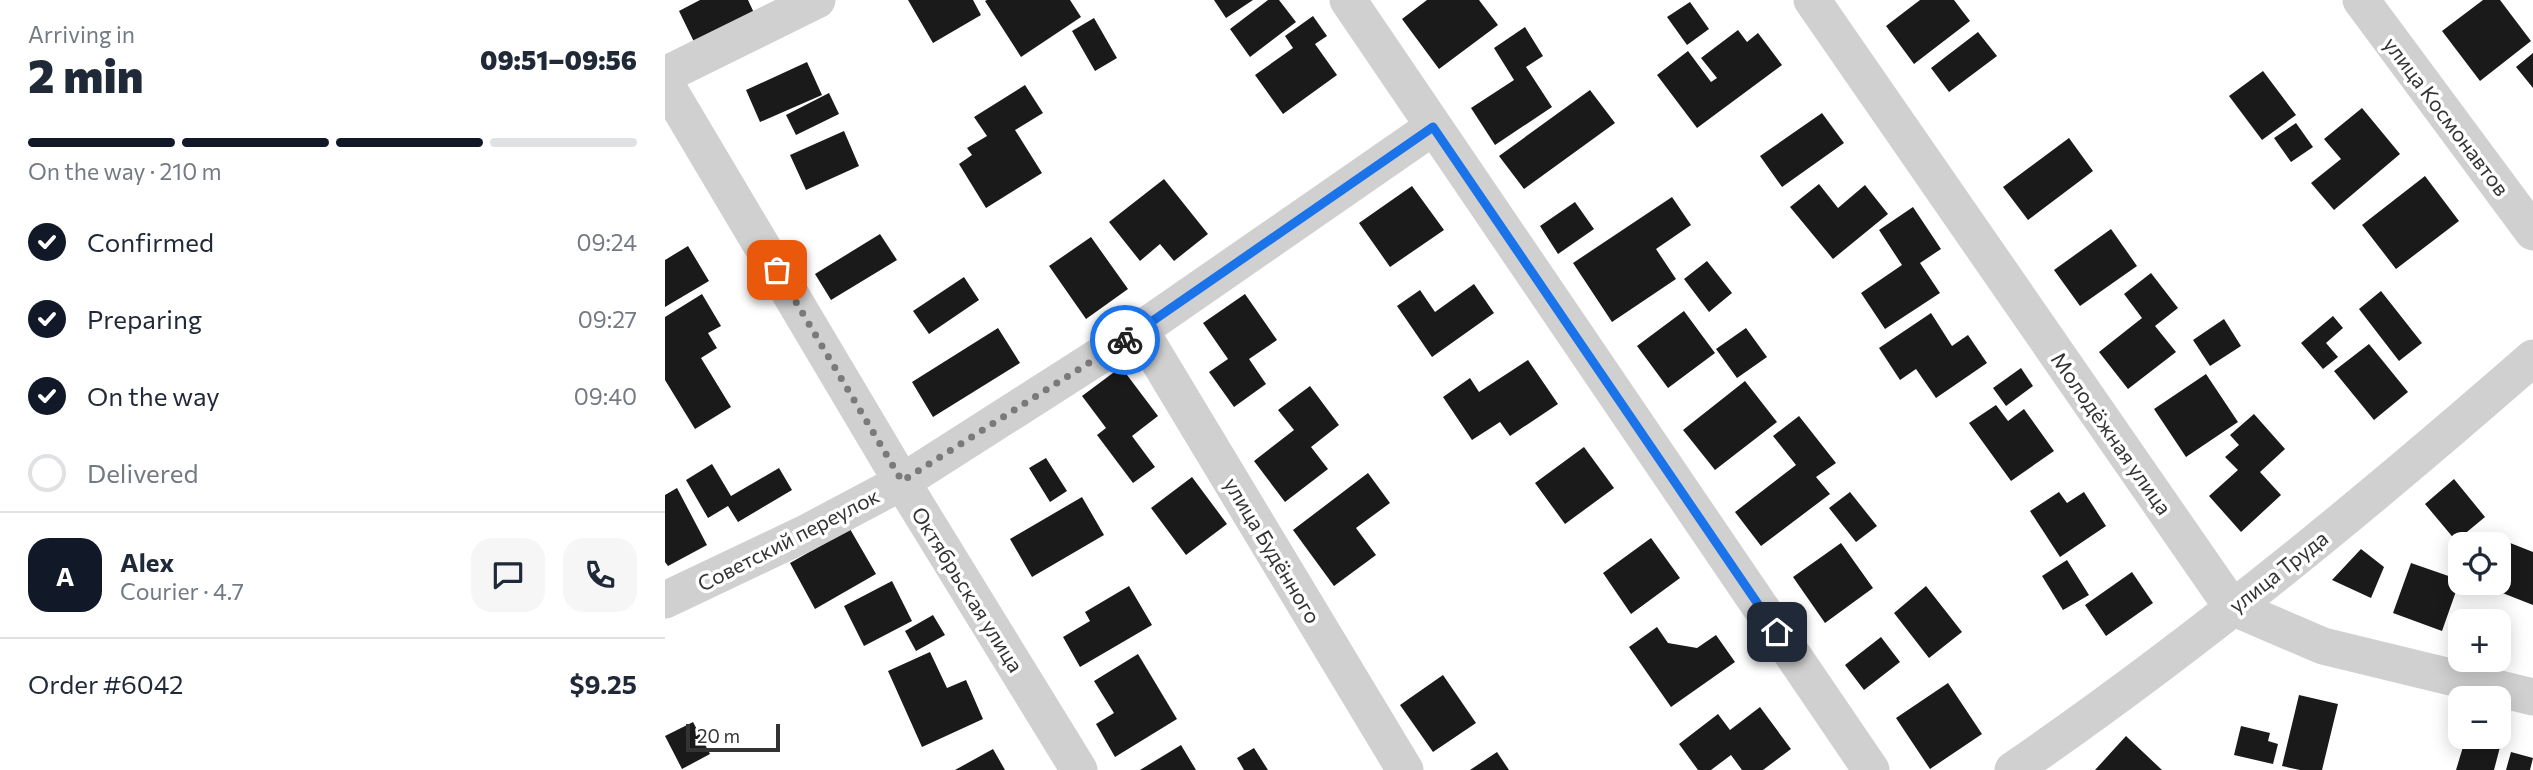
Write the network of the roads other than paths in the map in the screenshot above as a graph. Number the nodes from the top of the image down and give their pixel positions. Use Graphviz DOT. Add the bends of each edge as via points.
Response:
graph roads {
  1 [pos="817,0"];
  2 [pos="1348,0"];
  3 [pos="1812,0"];
  4 [pos="2361,0"];
  5 [pos="665,75"];
  6 [pos="665,83"];
  7 [pos="1433,127"];
  8 [pos="2533,232"];
  9 [pos="1140,330"];
  10 [pos="2533,358"];
  11 [pos="902,481"];
  12 [pos="665,600"];
  13 [pos="2232,607"];
  14 [pos="2533,697"];
  15 [pos="1079,770"];
  16 [pos="1405,770"];
  17 [pos="1871,770"];
  18 [pos="2013,770"];
  1 -- 5 [label="street"];
  2 -- 7 [label="street"];
  3 -- 13 [label="street, Молодёжная улица"];
  4 -- 8 [label="street, улица Космонавтов"];
  6 -- 11 [label="street, Октябрьская улица"];
  7 -- 9 [label="street, Советский переулок"];
  7 -- 17 [label="street"];
  9 -- 11 [label="street, Советский переулок"];
  9 -- 16 [label="street, улица Будённого"];
  10 -- 13 [label="street, улица Труда"];
  11 -- 12 [label="street, Советский переулок"];
  11 -- 15 [label="street, Октябрьская улица"];
  13 -- 14 [label="street" via="2323,646"];
  13 -- 18 [label="street, улица Труда"];
}
